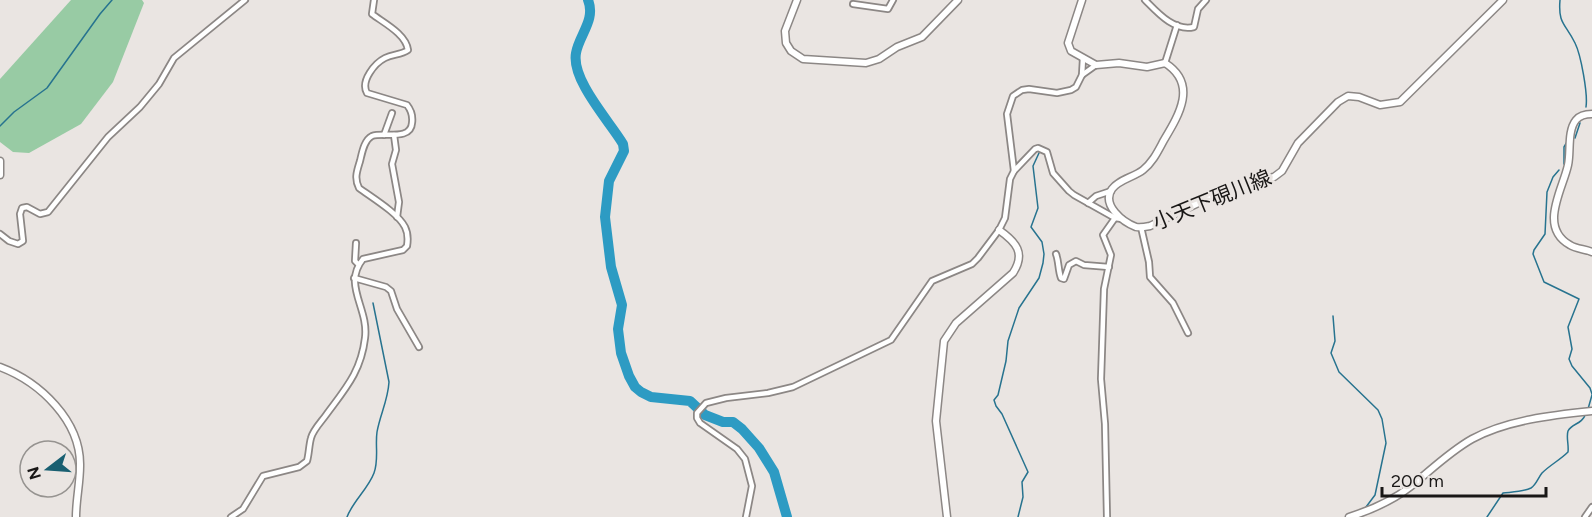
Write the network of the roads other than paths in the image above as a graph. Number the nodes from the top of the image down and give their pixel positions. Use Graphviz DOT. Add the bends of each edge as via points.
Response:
graph roads {
  1 [pos="375,0"];
  2 [pos="797,0"];
  3 [pos="893,0"];
  4 [pos="958,0"];
  5 [pos="1082,0"];
  6 [pos="1145,0"];
  7 [pos="1206,0"];
  8 [pos="1503,0"];
  9 [pos="243,1"];
  10 [pos="853,4"];
  11 [pos="1177,25"];
  12 [pos="1083,58"];
  13 [pos="1165,63"];
  14 [pos="1096,65"];
  15 [pos="1082,75"];
  16 [pos="392,113"];
  17 [pos="1592,114"];
  18 [pos="384,135"];
  19 [pos="394,135"];
  20 [pos="0,161"];
  21 [pos="1014,171"];
  22 [pos="0,175"];
  23 [pos="1111,191"];
  24 [pos="1088,203"];
  25 [pos="397,217"];
  26 [pos="1118,218"];
  27 [pos="1141,227"];
  28 [pos="999,230"];
  29 [pos="0,234"];
  30 [pos="356,243"];
  31 [pos="1592,252"];
  32 [pos="1056,254"];
  33 [pos="358,264"];
  34 [pos="1109,267"];
  35 [pos="354,278"];
  36 [pos="1188,333"];
  37 [pos="419,347"];
  38 [pos="0,367"];
  39 [pos="1592,411"];
  40 [pos="1592,507"];
  41 [pos="1353,516"];
  42 [pos="76,517"];
  43 [pos="231,517"];
  44 [pos="746,517"];
  45 [pos="947,517"];
  46 [pos="1107,517"];
  47 [pos="1585,517"];
  1 -- 19 [label="street" via="372,14 408,45 404,53 376,65 365,81 367,93 400,102 411,111 413,124 409,130"];
  2 -- 4 [label="main road" via="785,31 791,51 803,59 866,63 922,37"];
  3 -- 10 [label="street" via="888,9"];
  5 -- 12 [label="main road" via="1068,43 1071,51"];
  6 -- 11 [label="street" via="1163,18"];
  7 -- 11 [label="street" via="1198,9 1194,27"];
  8 -- 27 [label="main road, 小天下硯川線" via="1400,102 1380,105 1348,96 1298,143 1282,171 1274,177 1232,187"];
  9 -- 29 [label="street" via="174,58 159,84 108,137 48,212 40,214 22,208 23,241 18,244"];
  11 -- 13 [label="street"];
  12 -- 14 [label="main road"];
  12 -- 15 [label="street"];
  13 -- 14 [label="main road" via="1148,67"];
  13 -- 23 [label="main road" via="1181,82 1182,108 1153,160"];
  14 -- 15 [label="street"];
  15 -- 21 [label="street" via="1071,90 1057,93 1029,89 1013,96 1007,114"];
  16 -- 18 [label="street"];
  17 -- 31 [label="main road" via="1584,114 1574,122 1555,216 1559,235 1565,242"];
  18 -- 19 [label="street"];
  18 -- 25 [label="street" via="366,141 356,183"];
  19 -- 25 [label="street" via="396,150 392,164 399,202"];
  20 -- 22 [label="main road"];
  21 -- 24 [label="street" via="1035,149 1044,149 1051,159 1053,174"];
  21 -- 28 [label="street"];
  23 -- 24 [label="street"];
  23 -- 26 [label="main road, 小天下硯川線" via="1110,204"];
  24 -- 26 [label="street"];
  25 -- 33 [label="street" via="405,226 407,246"];
  26 -- 27 [label="main road, 小天下硯川線"];
  26 -- 34 [label="street" via="1103,235 1111,255"];
  27 -- 36 [label="street" via="1150,277 1173,303"];
  28 -- 44 [label="street" via="972,264 932,281 891,340 793,387 713,400 699,410 700,423 745,459 752,486"];
  28 -- 45 [label="main road" via="1017,247 1017,267 956,323 944,341 941,355 936,422"];
  30 -- 33 [label="street"];
  32 -- 34 [label="street" via="1064,279 1069,265 1076,261"];
  33 -- 35 [label="street"];
  34 -- 46 [label="street" via="1104,289 1101,379"];
  35 -- 37 [label="street" via="391,291"];
  35 -- 43 [label="street" via="366,322 358,369 311,436 308,461 264,476 243,509"];
  38 -- 42 [label="main road" via="48,397 74,433 80,465"];
  39 -- 41 [label="main road" via="1535,419 1472,439 1409,488 1374,509"];
  40 -- 47 [label="street"];
}
